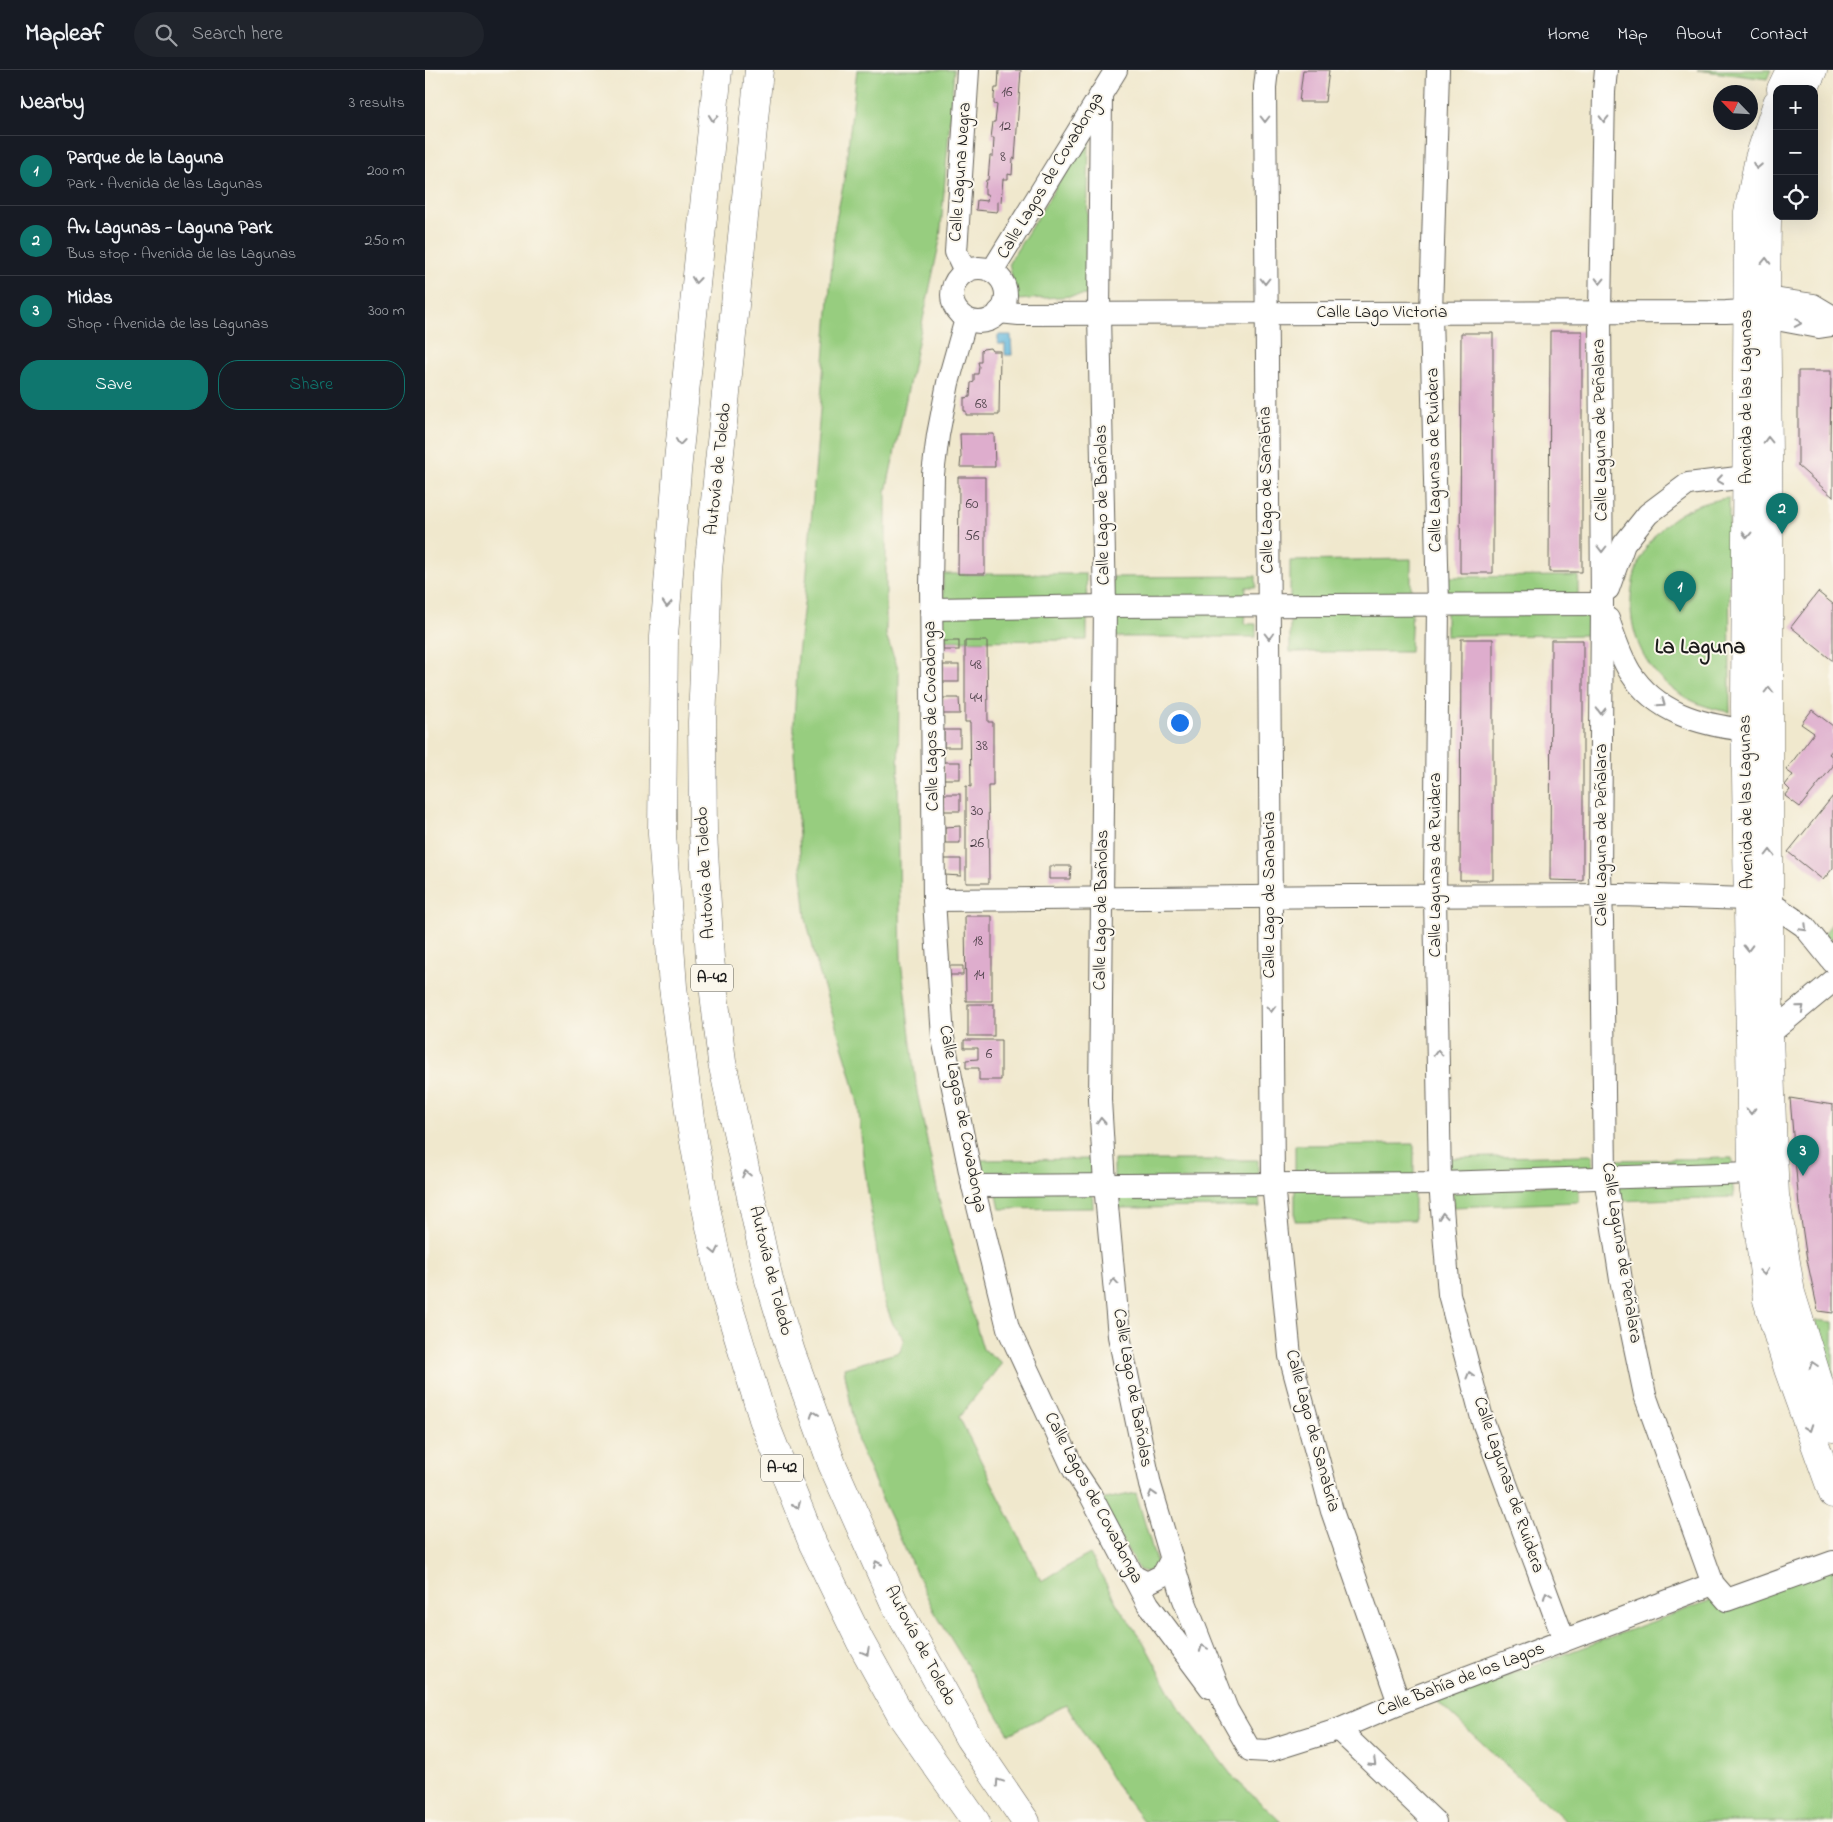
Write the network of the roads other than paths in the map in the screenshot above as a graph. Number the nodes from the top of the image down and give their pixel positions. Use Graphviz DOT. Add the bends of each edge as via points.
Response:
graph roads {
  1 [pos="718,70"];
  2 [pos="759,70"];
  3 [pos="968,70"];
  4 [pos="1267,70"];
  5 [pos="1438,70"];
  6 [pos="1606,70"];
  7 [pos="1790,70"];
  8 [pos="1813,70"];
  9 [pos="1109,78"];
  10 [pos="1783,85"];
  11 [pos="1806,85"];
  12 [pos="1773,115"];
  13 [pos="1775,175"];
  14 [pos="965,272"];
  15 [pos="992,272"];
  16 [pos="1756,310"];
  17 [pos="999,312"];
  18 [pos="1599,312"];
  19 [pos="1431,313"];
  20 [pos="1099,314"];
  21 [pos="1266,314"];
  22 [pos="1833,317"];
  23 [pos="966,319"];
  24 [pos="1833,324"];
  25 [pos="1757,476"];
  26 [pos="1603,604"];
  27 [pos="1438,605"];
  28 [pos="1105,606"];
  29 [pos="1268,606"];
  30 [pos="931,609"];
  31 [pos="1746,730"];
  32 [pos="1435,896"];
  33 [pos="1601,896"];
  34 [pos="1270,897"];
  35 [pos="1103,898"];
  36 [pos="934,900"];
  37 [pos="1759,901"];
  38 [pos="1833,962"];
  39 [pos="1833,981"];
  40 [pos="1769,1034"];
  41 [pos="1752,1173"];
  42 [pos="1605,1177"];
  43 [pos="1273,1183"];
  44 [pos="1440,1183"];
  45 [pos="1105,1184"];
  46 [pos="973,1186"];
  47 [pos="1833,1428"];
  48 [pos="1833,1494"];
  49 [pos="1171,1558"];
  50 [pos="1833,1562"];
  51 [pos="1133,1576"];
  52 [pos="1713,1584"];
  53 [pos="1564,1640"];
  54 [pos="1399,1703"];
  55 [pos="1227,1710"];
  56 [pos="902,1717"];
  57 [pos="1338,1729"];
  58 [pos="959,1822"];
  59 [pos="976,1822"];
  60 [pos="1026,1822"];
  61 [pos="1435,1822"];
  1 -- 56 [label="main road, A-42, one-way" via="677,471 664,636 662,834 673,988 705,1203 722,1284 763,1420 813,1544"];
  60 -- 2 [label="main road, Autovía de Toledo / A-42, one-way" via="969,1738 894,1602 832,1464 791,1352 769,1280 722,1062 710,958 702,722 708,570"];
  3 -- 14 [label="street, Calle Laguna Negra" via="956,252"];
  4 -- 21 [label="street, Calle Lago de Sanabria, one-way"];
  5 -- 19 [label="street, Calle Lagunas de Ruidera"];
  6 -- 18 [label="street, Calle Laguna de Peñalara, one-way"];
  7 -- 10 [label="main road"];
  8 -- 11 [label="main road"];
  9 -- 15 [label="street, Calle Lagos de Covadonga"];
  9 -- 20 [label="street, Calle Lago de Bañolas"];
  12 -- 16 [label="main road, Avenida de las Lagunas, one-way" via="1759,158 1748,212"];
  16 -- 13 [label="main road, Avenida de las Lagunas, one-way"];
  14 -- 15 [label="street" via="983,268"];
  14 -- 23 [label="street" via="958,278 952,300"];
  15 -- 17 [label="street" via="1004,286 1004,304"];
  16 -- 18 [label="street, Calle Lago Victoria"];
  16 -- 22 [label="street" via="1779,300 1813,305"];
  16 -- 24 [label="street, one-way" via="1776,319 1819,327"];
  16 -- 25 [label="main road, Avenida de las Lagunas"];
  17 -- 20 [label="street, Calle Lago Victoria"];
  17 -- 23 [label="street" via="984,321"];
  18 -- 19 [label="street, Calle Lago Victoria"];
  18 -- 26 [label="street, Calle Laguna de Peñalara, one-way"];
  19 -- 21 [label="street, Calle Lago Victoria"];
  19 -- 27 [label="street, Calle Lagunas de Ruidera"];
  20 -- 21 [label="street, Calle Lago Victoria"];
  20 -- 28 [label="street, Calle Lago de Bañolas"];
  21 -- 29 [label="street, Calle Lago de Sanabria"];
  23 -- 30 [label="street, Calle Lagos de Covadonga" via="948,382 935,454"];
  25 -- 26 [label="street, one-way" via="1688,484 1647,514 1624,544"];
  25 -- 31 [label="main road, Avenida de las Lagunas, one-way"];
  37 -- 25 [label="main road, Avenida de las Lagunas, one-way"];
  26 -- 27 [label="street"];
  26 -- 31 [label="street, one-way" via="1622,656 1644,690 1686,718"];
  26 -- 33 [label="street, Calle Laguna de Peñalara, one-way"];
  27 -- 29 [label="street"];
  27 -- 32 [label="street, Calle Lagunas de Ruidera"];
  28 -- 29 [label="street"];
  28 -- 30 [label="street"];
  28 -- 35 [label="street, Calle Lago de Bañolas"];
  29 -- 34 [label="street, Calle Lago de Sanabria, one-way"];
  30 -- 36 [label="street, Calle Lagos de Covadonga"];
  31 -- 37 [label="main road, Avenida de las Lagunas"];
  32 -- 33 [label="street"];
  32 -- 34 [label="street"];
  44 -- 32 [label="street, Calle Lagunas de Ruidera, one-way"];
  33 -- 37 [label="street"];
  33 -- 42 [label="street, Calle Laguna de Peñalara"];
  34 -- 35 [label="street"];
  34 -- 43 [label="street, Calle Lago de Sanabria, one-way"];
  35 -- 36 [label="street"];
  45 -- 35 [label="street, Calle Lago de Bañolas, one-way" via="1100,1100"];
  36 -- 46 [label="street, Calle Lagos de Covadonga" via="943,1038"];
  37 -- 38 [label="street, one-way" via="1804,926"];
  37 -- 40 [label="main road, Avenida de las Lagunas"];
  37 -- 41 [label="main road, Avenida de las Lagunas, one-way"];
  40 -- 39 [label="street, one-way"];
  47 -- 40 [label="main road, Avenida de las Lagunas, one-way" via="1789,1283 1775,1194"];
  41 -- 42 [label="street"];
  41 -- 48 [label="main road, Avenida de las Lagunas, one-way" via="1767,1300"];
  42 -- 44 [label="street"];
  42 -- 52 [label="street, Calle Laguna de Peñalara" via="1621,1280 1645,1395"];
  43 -- 44 [label="street"];
  43 -- 45 [label="street"];
  43 -- 54 [label="street, Calle Lago de Sanabria" via="1290,1356 1332,1511"];
  53 -- 44 [label="street, Calle Lagunas de Ruidera, one-way" via="1483,1422 1449,1294"];
  45 -- 46 [label="street"];
  49 -- 45 [label="street, Calle Lago de Bañolas, one-way" via="1150,1485 1119,1336"];
  46 -- 51 [label="street, Calle Lagos de Covadonga" via="1008,1328 1074,1470"];
  49 -- 51 [label="street" via="1163,1575 1155,1579 1147,1582"];
  55 -- 49 [label="street, Calle Lago de Bañolas, one-way"];
  50 -- 52 [label="street" via="1727,1600"];
  51 -- 55 [label="street, Calle Lagos de Covadonga" via="1148,1604"];
  52 -- 53 [label="street, Calle Bahía de los Lagos"];
  53 -- 54 [label="street, Calle Bahía de los Lagos"];
  54 -- 57 [label="street, Calle Bahía de los Lagos"];
  55 -- 57 [label="street, Calle Bahía de los Lagos" via="1250,1750 1268,1751"];
  56 -- 58 [label="main road"];
  56 -- 59 [label="main road, A-42"];
  57 -- 61 [label="street, one-way"];
}
